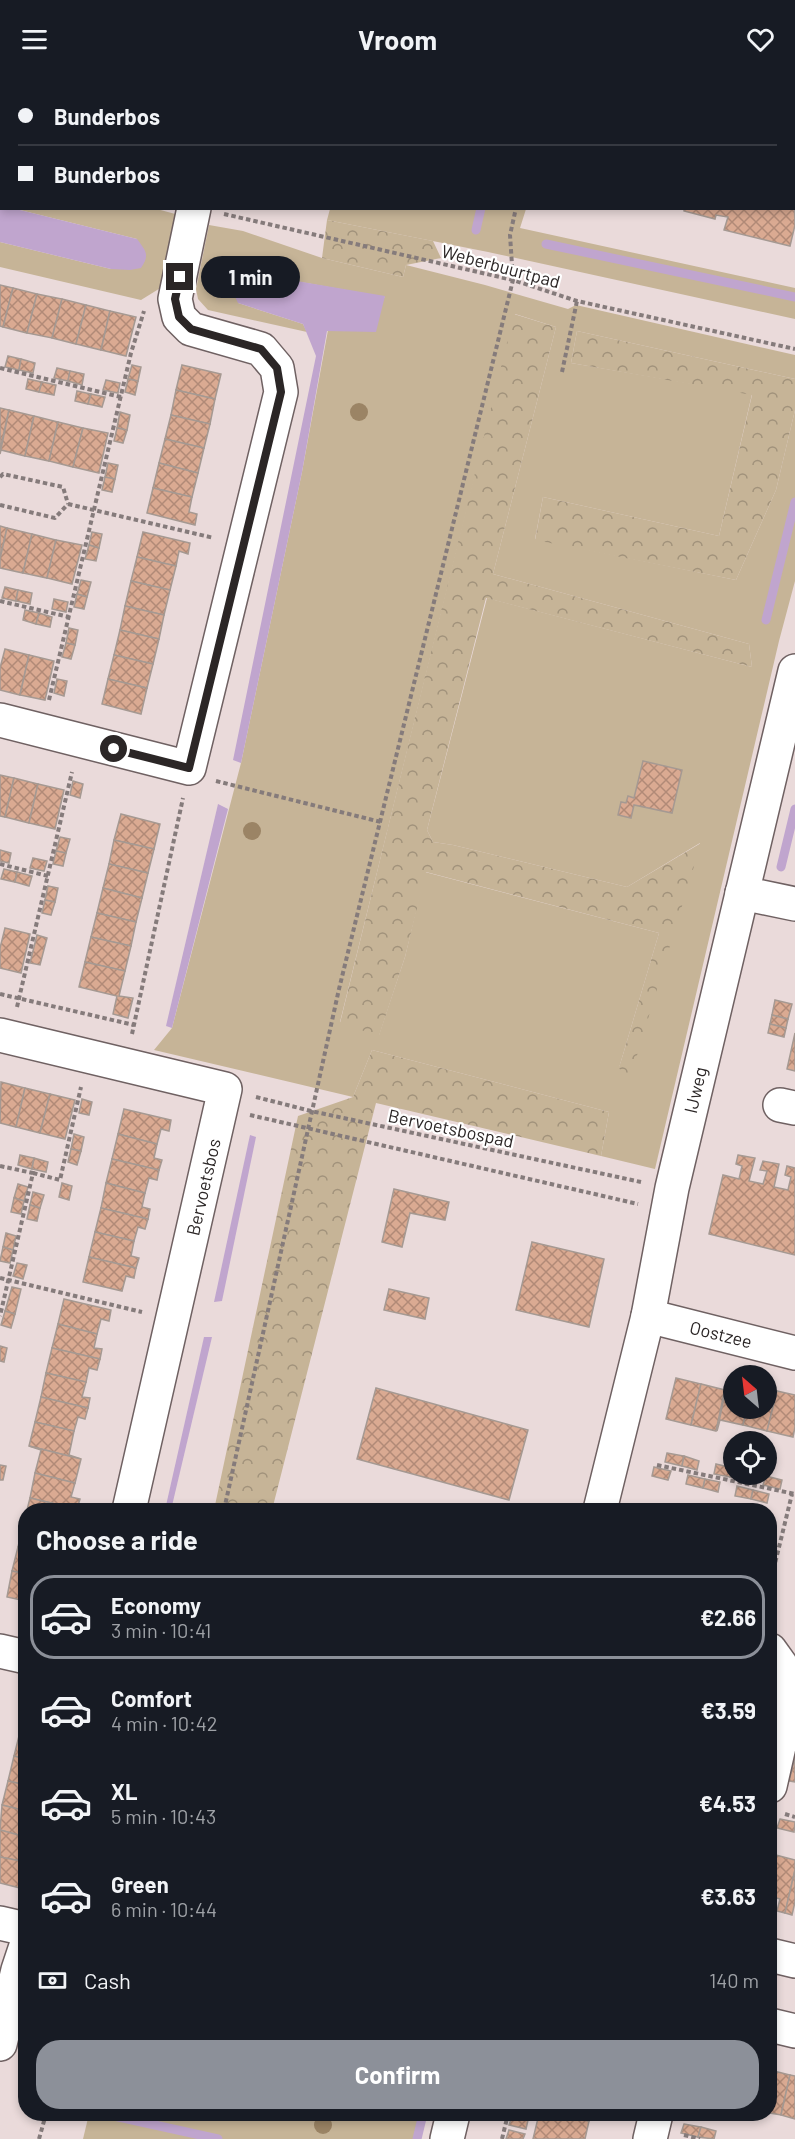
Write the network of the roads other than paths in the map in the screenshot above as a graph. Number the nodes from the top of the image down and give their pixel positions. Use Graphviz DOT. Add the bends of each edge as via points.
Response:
graph roads {
  1 [pos="205,210"];
  2 [pos="795,671"];
  3 [pos="0,720"];
  4 [pos="742,893"];
  5 [pos="795,904"];
  6 [pos="5,1036"];
  7 [pos="648,1316"];
  8 [pos="795,1353"];
  9 [pos="131,1503"];
  10 [pos="602,1503"];
  11 [pos="0,1651"];
  12 [pos="18,1655"];
  13 [pos="777,1660"];
  14 [pos="795,1685"];
  15 [pos="795,1694"];
  16 [pos="777,1755"];
  17 [pos="0,1923"];
  18 [pos="18,1927"];
  19 [pos="777,1956"];
  20 [pos="795,1961"];
  21 [pos="18,1970"];
  22 [pos="777,2027"];
  23 [pos="795,2031"];
  24 [pos="0,2044"];
  25 [pos="451,2121"];
  26 [pos="654,2121"];
  27 [pos="447,2139"];
  28 [pos="650,2139"];
  1 -- 3 [label="street" via="175,299 179,317 191,329 261,349 277,368 281,392 189,768"];
  2 -- 4 [label="street, IJweg"];
  4 -- 5 [label="street"];
  4 -- 7 [label="street, IJweg" via="670,1200"];
  6 -- 9 [label="street, Bervoetsbos" via="125,1065 223,1098"];
  7 -- 8 [label="street, Oostzee"];
  7 -- 10 [label="street, IJweg"];
  11 -- 12 [label="street"];
  13 -- 14 [label="street"];
  15 -- 16 [label="street" via="790,1698"];
  17 -- 18 [label="street"];
  19 -- 20 [label="street"];
  21 -- 24 [label="street"];
  22 -- 23 [label="street"];
  25 -- 27 [label="street"];
  26 -- 28 [label="street"];
}
